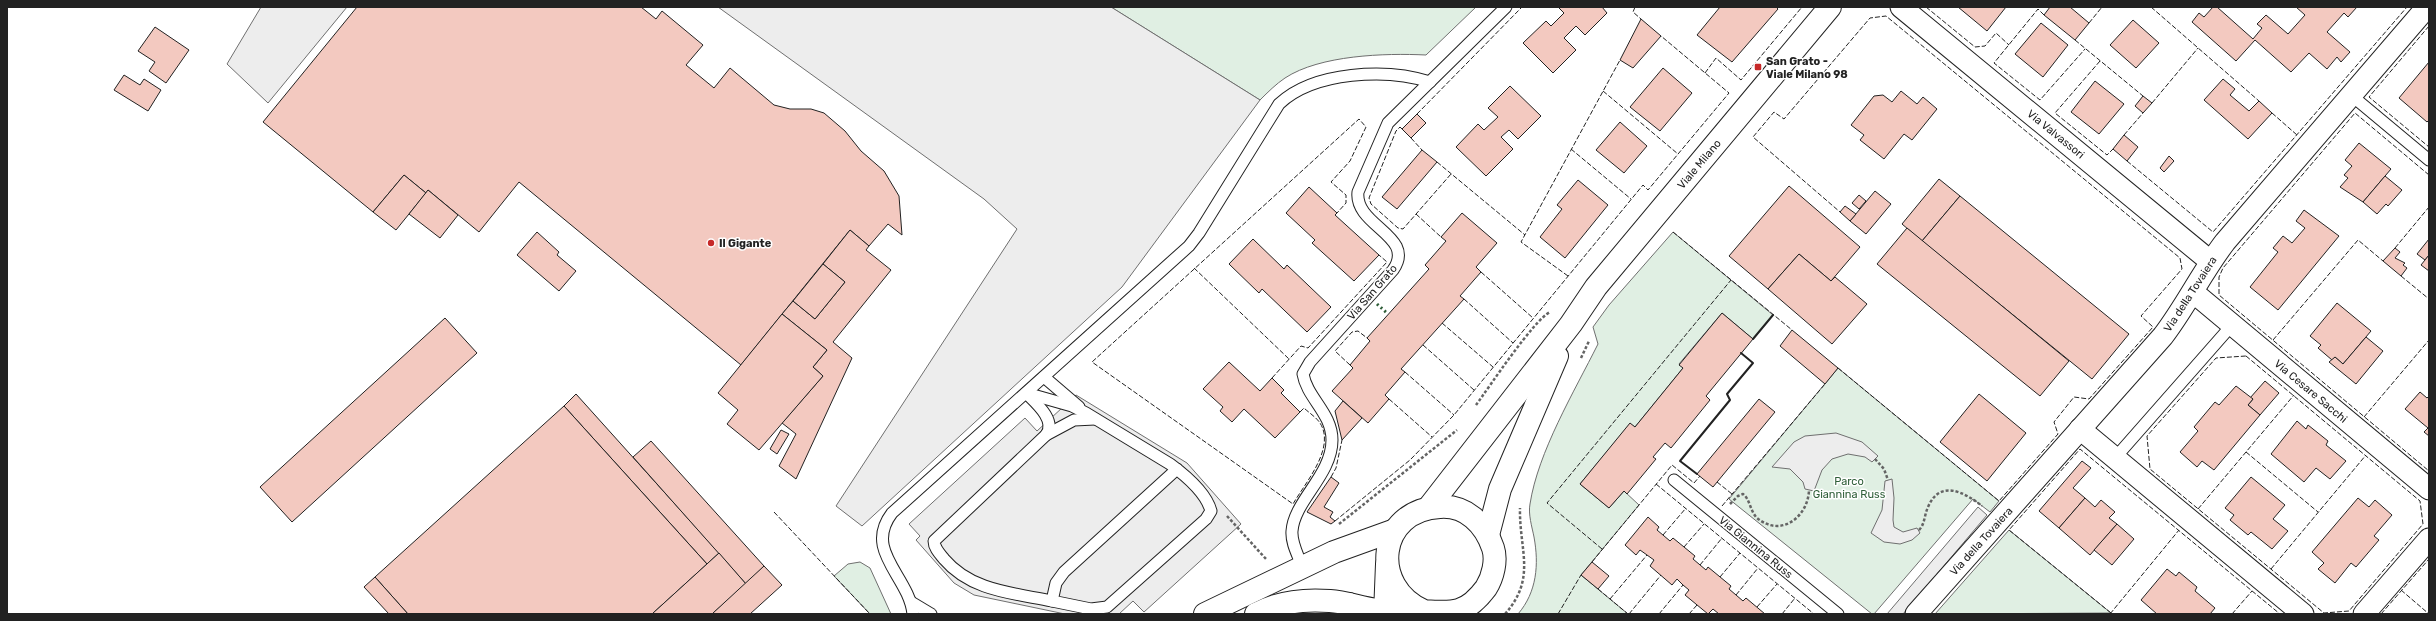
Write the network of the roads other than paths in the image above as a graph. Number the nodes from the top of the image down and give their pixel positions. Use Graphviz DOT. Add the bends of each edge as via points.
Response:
graph roads {
  1 [pos="1506,7"];
  2 [pos="1830,7"];
  3 [pos="1901,7"];
  4 [pos="2427,7"];
  5 [pos="1430,82"];
  6 [pos="2351,95"];
  7 [pos="2429,160"];
  8 [pos="2210,261"];
  9 [pos="2193,292"];
  10 [pos="1571,324"];
  11 [pos="2232,325"];
  12 [pos="1044,377"];
  13 [pos="1026,393"];
  14 [pos="1086,413"];
  15 [pos="1097,420"];
  16 [pos="2080,429"];
  17 [pos="1046,435"];
  18 [pos="2115,458"];
  19 [pos="1177,469"];
  20 [pos="1674,480"];
  21 [pos="2429,489"];
  22 [pos="1429,507"];
  23 [pos="1395,530"];
  24 [pos="1488,535"];
  25 [pos="2429,539"];
  26 [pos="1299,559"];
  27 [pos="1387,564"];
  28 [pos="911,602"];
  29 [pos="1052,602"];
  30 [pos="1356,609"];
  31 [pos="1424,611"];
  32 [pos="1463,611"];
  33 [pos="1386,612"];
  34 [pos="912,614"];
  35 [pos="931,614"];
  36 [pos="1204,614"];
  37 [pos="1256,614"];
  38 [pos="1838,614"];
  39 [pos="1916,614"];
  40 [pos="2303,614"];
  41 [pos="2364,614"];
  1 -- 5 [label="lane, Via San Grato"];
  2 -- 10 [label="street, Viale Milano" via="1596,287"];
  3 -- 8 [label="street, Via Valvassori"];
  4 -- 6 [label="street, Via della Tovaiera"];
  5 -- 12 [label="lane" via="1398,74 1356,76 1321,81 1288,96 1272,113 1199,233 1188,246"];
  5 -- 26 [label="lane, Via San Grato" via="1385,128 1358,192 1357,199 1361,210 1396,245 1399,258 1396,266 1310,362 1303,374 1307,386 1327,417 1332,438 1327,464 1294,523 1292,538"];
  6 -- 7 [label="lane"];
  6 -- 8 [label="street, Via della Tovaiera"];
  8 -- 9 [label="street, Via della Tovaiera"];
  9 -- 11 [label="street, Via Cesare Sacchi"];
  9 -- 16 [label="street, Via della Tovaiera" via="2163,336"];
  10 -- 22 [label="street"];
  10 -- 24 [label="street" via="1500,489"];
  11 -- 18 [label="lane"];
  11 -- 21 [label="street, Via Cesare Sacchi"];
  12 -- 13 [label="lane"];
  12 -- 14 [label="lane"];
  13 -- 14 [label="lane" via="1072,406"];
  13 -- 17 [label="lane" via="1046,415 1050,427"];
  13 -- 28 [label="lane" via="886,521 882,536 883,549"];
  14 -- 15 [label="lane"];
  15 -- 17 [label="lane" via="1074,420"];
  15 -- 19 [label="lane"];
  16 -- 18 [label="street"];
  16 -- 39 [label="street, Via della Tovaiera"];
  17 -- 29 [label="lane" via="938,534 934,545 951,567 977,585"];
  18 -- 40 [label="street"];
  19 -- 29 [label="lane" via="1064,572 1056,584"];
  19 -- 29 [label="lane" via="1206,500 1211,511 1206,519 1107,607 1091,610"];
  20 -- 38 [label="lane, Via Giannina Russ"];
  22 -- 23 [label="street" via="1404,520"];
  22 -- 24 [label="street" via="1446,506 1464,511 1478,521"];
  23 -- 26 [label="street"];
  23 -- 27 [label="street" via="1388,546"];
  24 -- 32 [label="street" via="1494,551 1489,584 1479,598"];
  25 -- 41 [label="street"];
  26 -- 36 [label="street"];
  27 -- 31 [label="street" via="1391,581 1400,596 1412,606"];
  27 -- 33 [label="street"];
  28 -- 34 [label="lane"];
  28 -- 35 [label="lane"];
  30 -- 33 [label="street"];
  30 -- 37 [label="street" via="1306,601 1279,605"];
  31 -- 32 [label="street"];
  31 -- 33 [label="street"];
}
